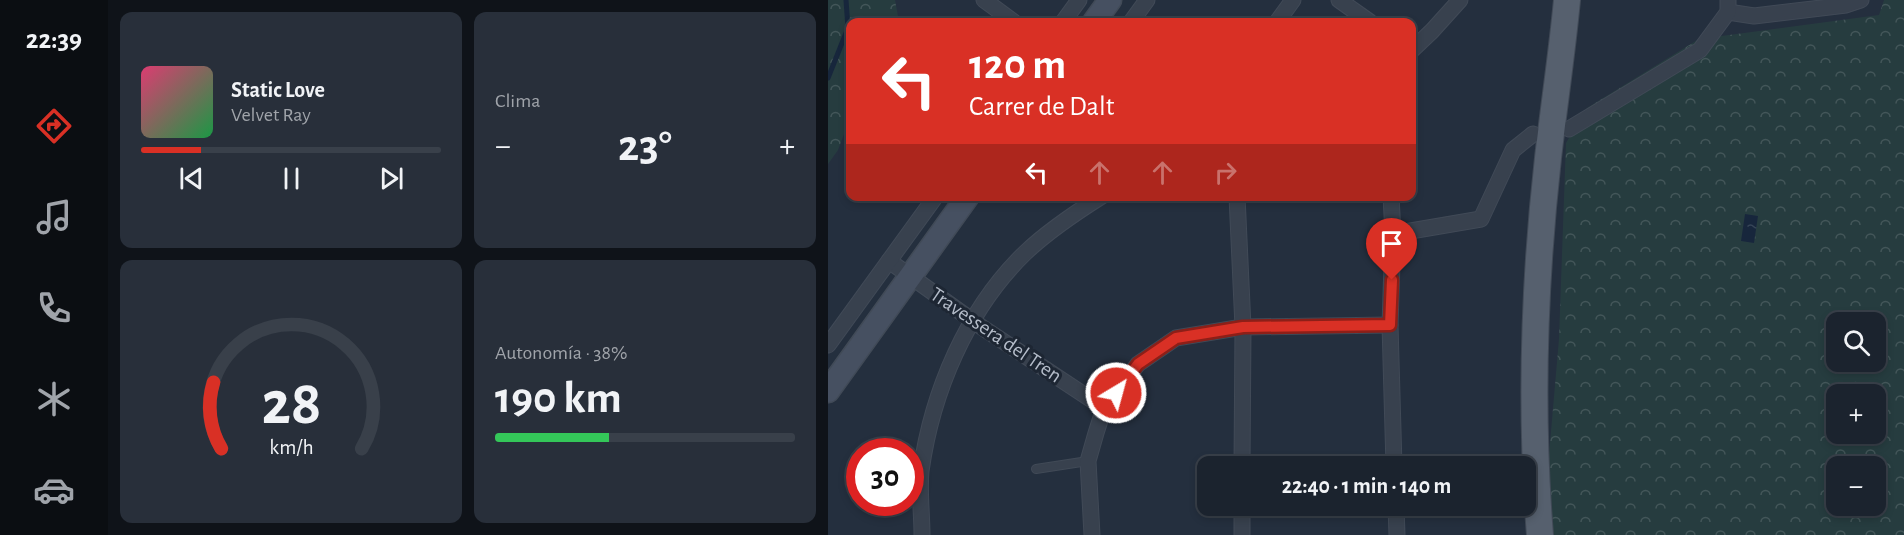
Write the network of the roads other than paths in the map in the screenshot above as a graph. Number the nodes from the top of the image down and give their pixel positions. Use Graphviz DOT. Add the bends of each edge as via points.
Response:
graph roads {
  1 [pos="984,0"];
  2 [pos="1079,0"];
  3 [pos="1147,0"];
  4 [pos="1293,0"];
  5 [pos="1339,0"];
  6 [pos="1460,0"];
  7 [pos="1567,0"];
  8 [pos="1861,0"];
  9 [pos="1728,6"];
  10 [pos="1009,18"];
  11 [pos="1066,18"];
  12 [pos="1134,18"];
  13 [pos="1280,18"];
  14 [pos="1364,18"];
  15 [pos="1416,46"];
  16 [pos="1569,129"];
  17 [pos="1533,134"];
  18 [pos="932,201"];
  19 [pos="964,201"];
  20 [pos="1094,201"];
  21 [pos="1237,201"];
  22 [pos="1391,201"];
  23 [pos="1393,234"];
  24 [pos="889,261"];
  25 [pos="910,276"];
  26 [pos="973,320"];
  27 [pos="1390,325"];
  28 [pos="1243,327"];
  29 [pos="828,345"];
  30 [pos="828,391"];
  31 [pos="1104,408"];
  32 [pos="1242,456"];
  33 [pos="1394,456"];
  34 [pos="1088,461"];
  35 [pos="1036,469"];
  36 [pos="1242,516"];
  37 [pos="1396,516"];
  38 [pos="1537,528"];
  39 [pos="921,534"];
  40 [pos="1092,535"];
  41 [pos="1242,535"];
  42 [pos="1397,535"];
  1 -- 10 [label="street"];
  2 -- 11 [label="street"];
  3 -- 12 [label="street"];
  4 -- 13 [label="street"];
  5 -- 14 [label="street"];
  6 -- 15 [label="street"];
  7 -- 38 [label="main road" via="1537,291 1533,424"];
  8 -- 9 [label="street" via="1754,16"];
  9 -- 16 [label="street" via="1700,50"];
  17 -- 23 [label="street" via="1513,150 1481,219"];
  18 -- 24 [label="street"];
  19 -- 25 [label="main road"];
  20 -- 26 [label="street" via="1025,253 997,284"];
  21 -- 28 [label="street"];
  22 -- 23 [label="street"];
  23 -- 27 [label="street"];
  24 -- 25 [label="street, Travessera del Tren"];
  24 -- 29 [label="street"];
  25 -- 26 [label="street, Travessera del Tren"];
  25 -- 30 [label="main road"];
  26 -- 31 [label="street, Travessera del Tren"];
  26 -- 39 [label="street" via="946,373 931,423 921,473"];
  27 -- 28 [label="street"];
  27 -- 33 [label="street"];
  28 -- 31 [label="street" via="1176,338 1138,364"];
  28 -- 32 [label="street"];
  31 -- 34 [label="street"];
  34 -- 35 [label="lane"];
  34 -- 40 [label="street"];
  36 -- 41 [label="street"];
  37 -- 42 [label="street"];
}
